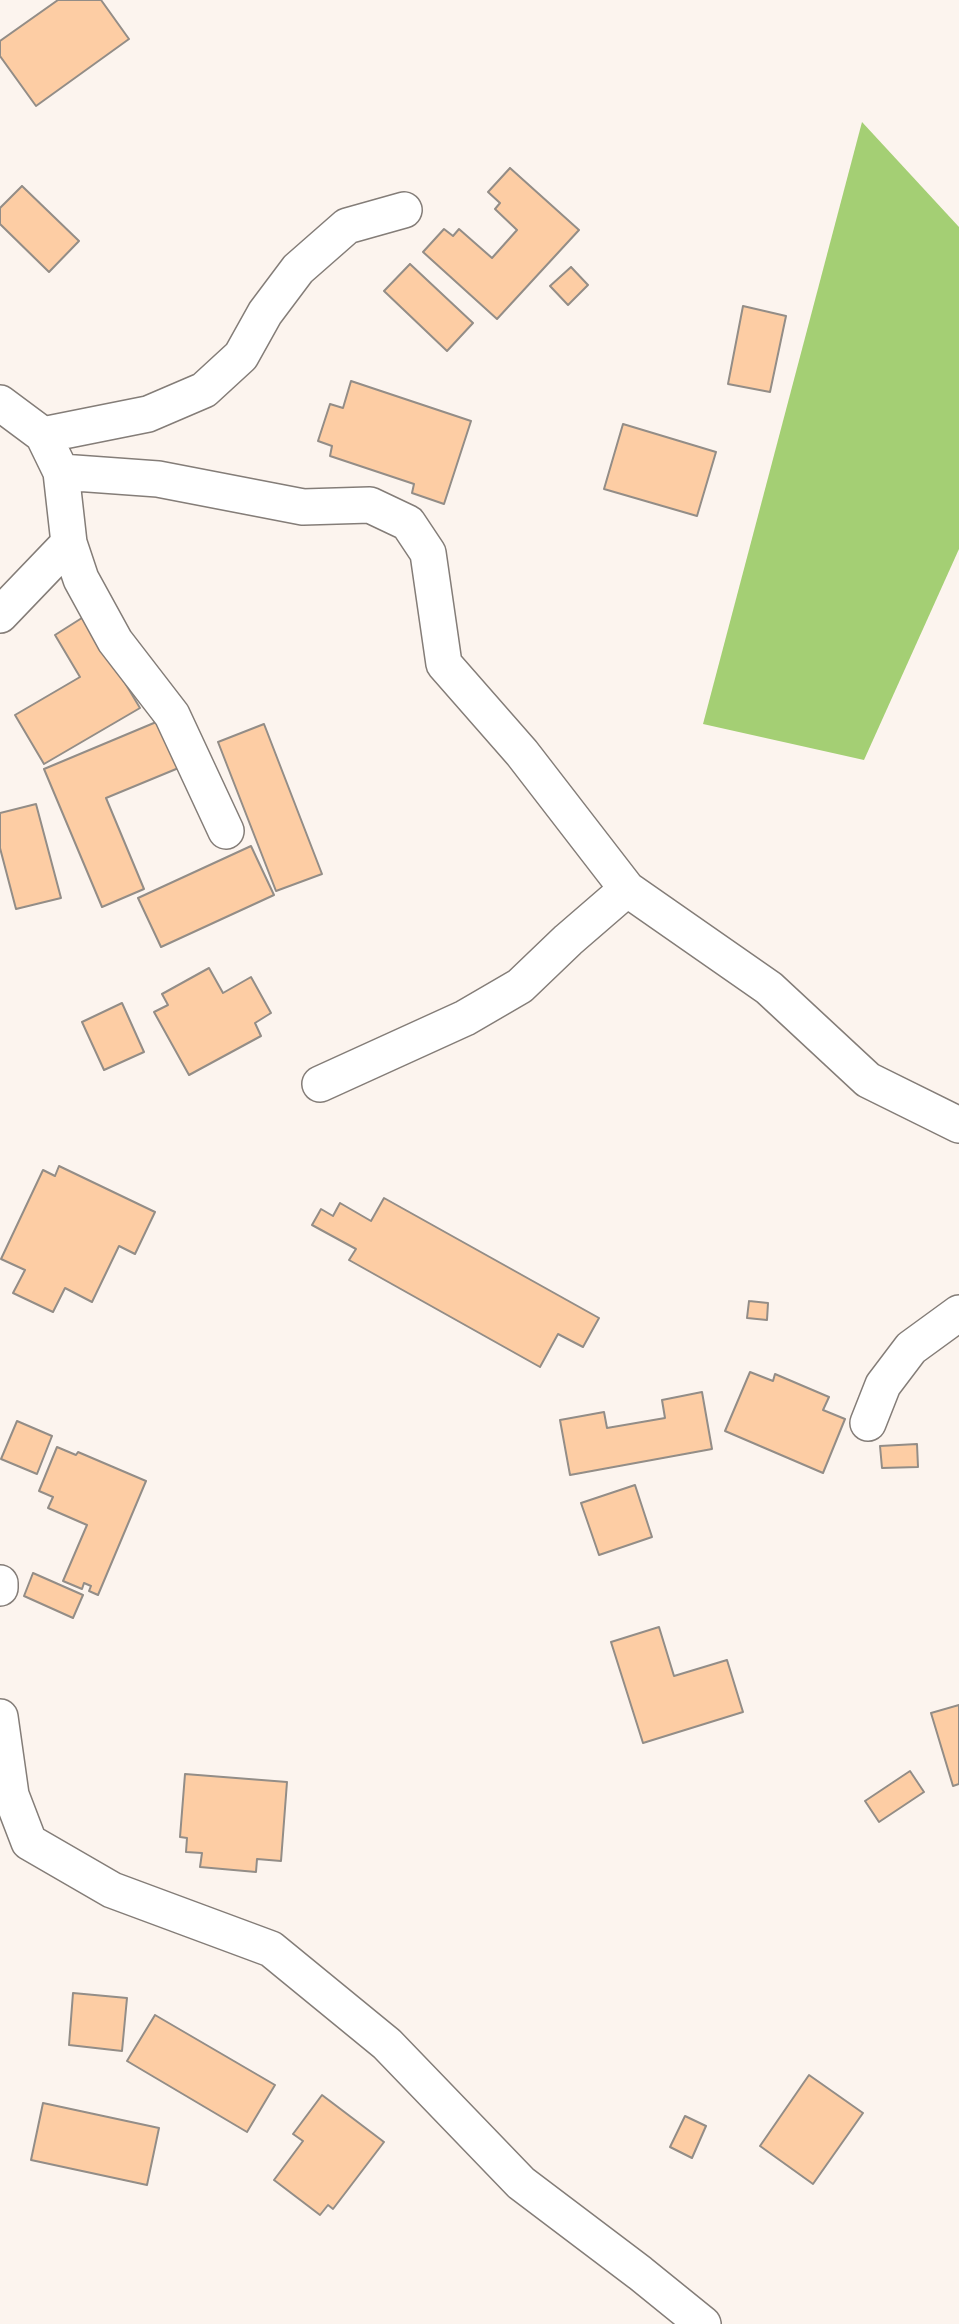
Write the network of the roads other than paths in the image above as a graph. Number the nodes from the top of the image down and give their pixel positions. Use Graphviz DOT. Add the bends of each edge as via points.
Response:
graph roads {
  1 [pos="404,210"];
  2 [pos="0,402"];
  3 [pos="43,435"];
  4 [pos="61,472"];
  5 [pos="69,543"];
  6 [pos="0,615"];
  7 [pos="226,831"];
  8 [pos="627,889"];
  9 [pos="320,1084"];
  10 [pos="959,1125"];
  11 [pos="959,1313"];
  12 [pos="868,1423"];
  13 [pos="0,1583"];
  14 [pos="0,1588"];
  15 [pos="0,1717"];
  16 [pos="14,1845"];
  17 [pos="703,2324"];
  1 -- 3 [label="street" via="346,226 298,269 241,356 204,390 148,414"];
  2 -- 3 [label="street"];
  3 -- 4 [label="street"];
  4 -- 5 [label="street"];
  4 -- 8 [label="street" via="158,479 303,507 370,505 408,523 428,553 444,664 522,753"];
  5 -- 6 [label="street"];
  5 -- 7 [label="street" via="80,579 115,641 172,715"];
  8 -- 9 [label="street" via="520,986 465,1018"];
  8 -- 10 [label="street" via="769,988 868,1080"];
  11 -- 12 [label="street" via="911,1348 883,1384"];
  13 -- 14 [label="street"];
  15 -- 16 [label="street"];
  16 -- 17 [label="street" via="113,1890 271,1949 387,2044 521,2183"];
}
